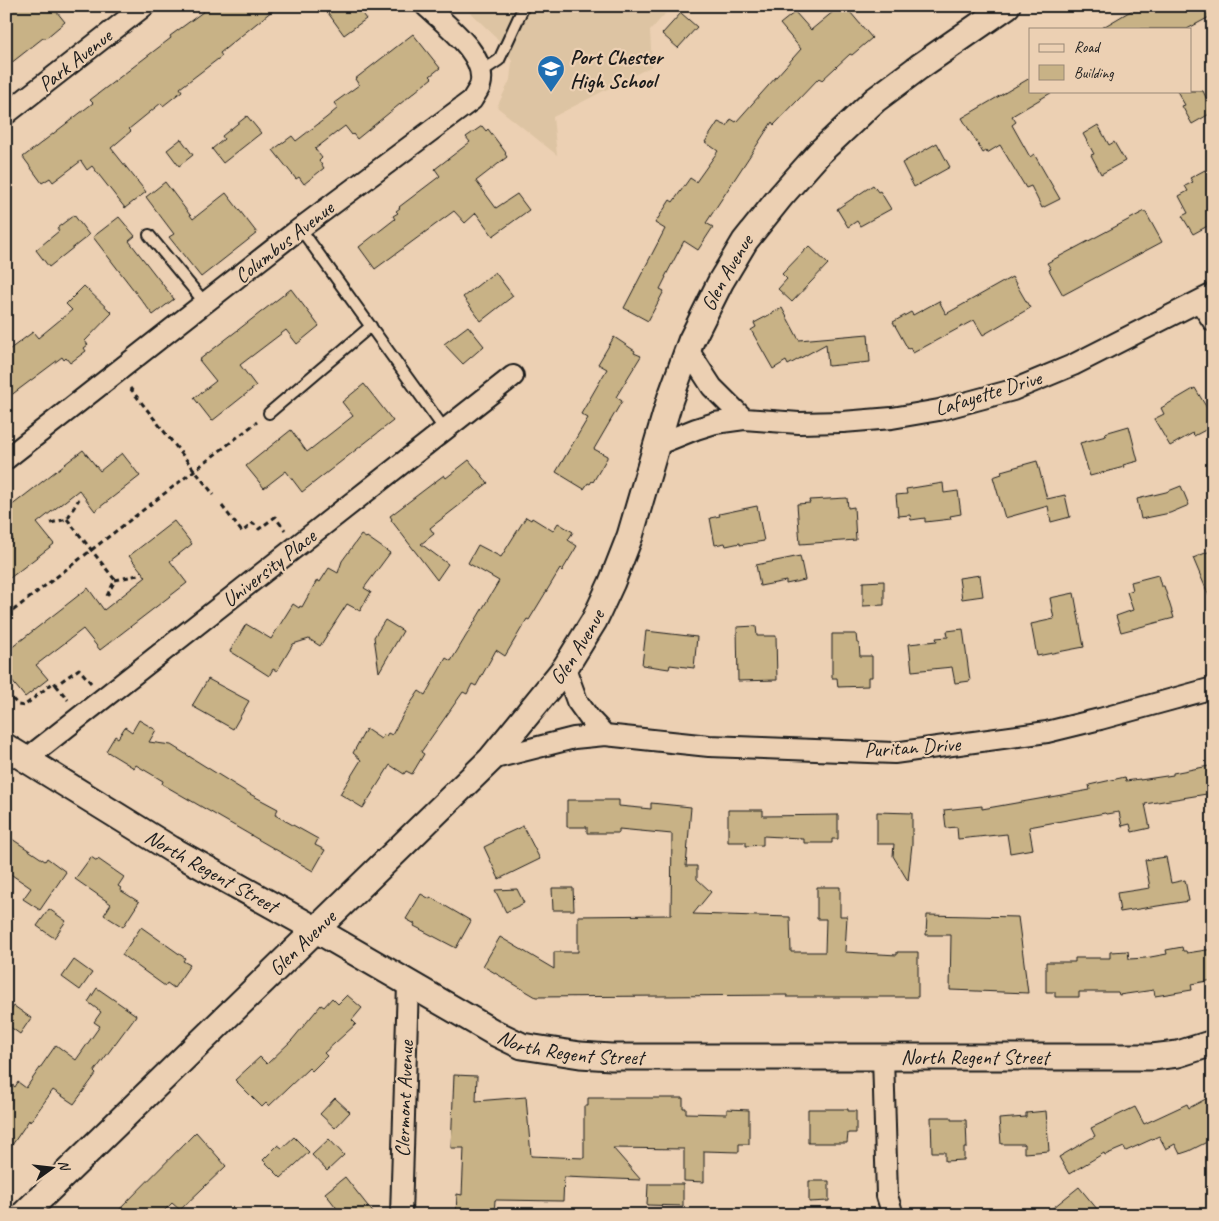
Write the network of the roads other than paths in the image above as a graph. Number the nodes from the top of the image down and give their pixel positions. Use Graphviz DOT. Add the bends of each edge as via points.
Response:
graph roads {
  1 [pos="144,6"];
  2 [pos="426,6"];
  3 [pos="524,6"];
  4 [pos="1007,6"];
  5 [pos="481,72"];
  6 [pos="6,114"];
  7 [pos="300,228"];
  8 [pos="149,235"];
  9 [pos="1206,298"];
  10 [pos="205,303"];
  11 [pos="1213,321"];
  12 [pos="371,326"];
  13 [pos="688,350"];
  14 [pos="513,376"];
  15 [pos="269,413"];
  16 [pos="744,419"];
  17 [pos="445,430"];
  18 [pos="656,446"];
  19 [pos="6,459"];
  20 [pos="564,668"];
  21 [pos="1213,688"];
  22 [pos="605,735"];
  23 [pos="16,754"];
  24 [pos="491,759"];
  25 [pos="315,929"];
  26 [pos="408,984"];
  27 [pos="1213,1043"];
  28 [pos="883,1056"];
  29 [pos="23,1215"];
  30 [pos="401,1215"];
  31 [pos="893,1215"];
  1 -- 6 [label="street, Park Avenue"];
  2 -- 5 [label="street" via="469,46"];
  3 -- 5 [label="lane" via="499,60"];
  4 -- 13 [label="street, Glen Avenue" via="875,100 820,152 745,241 721,281"];
  5 -- 7 [label="street, Columbus Avenue" via="480,87 472,100"];
  7 -- 10 [label="street, Columbus Avenue"];
  7 -- 12 [label="lane"];
  8 -- 10 [label="lane"];
  9 -- 11 [label="street"];
  9 -- 16 [label="street, Lafayette Drive" via="1073,365 1012,390 939,410 843,422"];
  10 -- 19 [label="street, Columbus Avenue"];
  12 -- 15 [label="lane"];
  12 -- 17 [label="lane"];
  13 -- 16 [label="street" via="712,387"];
  13 -- 18 [label="street, Glen Avenue"];
  14 -- 17 [label="street, University Place"];
  16 -- 18 [label="street, Lafayette Drive" via="696,429"];
  17 -- 23 [label="street, University Place"];
  18 -- 20 [label="street, Glen Avenue" via="630,536 612,582 594,621"];
  20 -- 22 [label="street" via="577,701"];
  20 -- 24 [label="street, Glen Avenue"];
  21 -- 22 [label="street, Puritan Drive" via="1047,732 894,753 709,746"];
  22 -- 24 [label="street, Puritan Drive" via="574,738"];
  23 -- 25 [label="street, North Regent Street" via="171,849"];
  24 -- 25 [label="street, Glen Avenue"];
  25 -- 26 [label="street, North Regent Street"];
  25 -- 29 [label="street, Glen Avenue"];
  26 -- 28 [label="street, North Regent Street" via="522,1046 558,1053 611,1057"];
  26 -- 30 [label="street, Clermont Avenue"];
  27 -- 28 [label="street, North Regent Street" via="1178,1054 1152,1057"];
  28 -- 31 [label="street" via="886,1196"];
}
